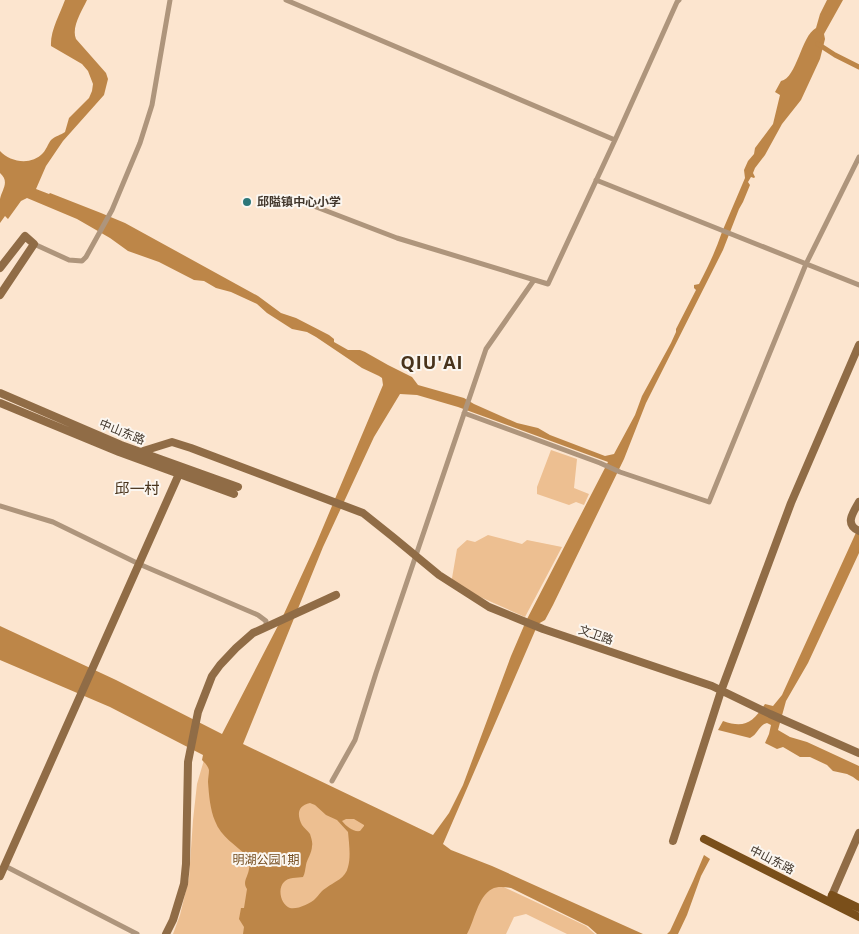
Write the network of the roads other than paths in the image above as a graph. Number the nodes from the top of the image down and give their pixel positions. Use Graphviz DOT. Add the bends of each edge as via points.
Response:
graph roads {
  1 [pos="170,0"];
  2 [pos="286,0"];
  3 [pos="679,0"];
  4 [pos="615,140"];
  5 [pos="859,157"];
  6 [pos="596,180"];
  7 [pos="298,200"];
  8 [pos="34,244"];
  9 [pos="806,264"];
  10 [pos="0,268"];
  11 [pos="534,280"];
  12 [pos="859,285"];
  13 [pos="0,295"];
  14 [pos="859,346"];
  15 [pos="857,355"];
  16 [pos="0,393"];
  17 [pos="0,403"];
  18 [pos="464,413"];
  19 [pos="140,452"];
  20 [pos="179,474"];
  21 [pos="859,502"];
  22 [pos="0,506"];
  23 [pos="856,530"];
  24 [pos="139,564"];
  25 [pos="336,595"];
  26 [pos="266,627"];
  27 [pos="720,691"];
  28 [pos="859,753"];
  29 [pos="332,781"];
  30 [pos="859,833"];
  31 [pos="704,839"];
  32 [pos="673,841"];
  33 [pos="2,864"];
  34 [pos="0,876"];
  35 [pos="830,899"];
  36 [pos="859,908"];
  37 [pos="859,917"];
  38 [pos="137,934"];
  39 [pos="166,934"];
  1 -- 8 [label="street" via="152,105 140,143 97,239 82,261 68,260"];
  2 -- 4 [label="street"];
  3 -- 4 [label="street"];
  4 -- 6 [label="street"];
  5 -- 9 [label="street"];
  6 -- 9 [label="street"];
  6 -- 11 [label="street" via="548,284"];
  7 -- 11 [label="street" via="397,238"];
  8 -- 10 [label="street" via="25,236"];
  8 -- 13 [label="street"];
  9 -- 12 [label="street"];
  9 -- 18 [label="street" via="709,502"];
  11 -- 18 [label="street" via="486,349"];
  14 -- 15 [label="street"];
  15 -- 27 [label="street" via="791,503"];
  16 -- 19 [label="street, 中山东路"];
  17 -- 20 [label="street, 中山东路"];
  18 -- 29 [label="street" via="355,740"];
  19 -- 20 [label="street, 中山东路" via="236,491"];
  19 -- 27 [label="street, 文卫路" via="172,442 363,513 439,575 489,606 543,629"];
  20 -- 24 [label="street"];
  21 -- 23 [label="street" via="850,524"];
  22 -- 24 [label="street" via="53,522"];
  24 -- 26 [label="street" via="258,616 266,621"];
  24 -- 33 [label="street"];
  25 -- 26 [label="street"];
  26 -- 39 [label="street" via="236,648 220,665 212,676 198,712 188,762 184,884"];
  27 -- 28 [label="street, 文卫路"];
  27 -- 32 [label="street"];
  30 -- 35 [label="street"];
  31 -- 35 [label="main road, 中山东路"];
  33 -- 34 [label="street"];
  33 -- 38 [label="street"];
  35 -- 36 [label="main road"];
  35 -- 37 [label="main road"];
}
